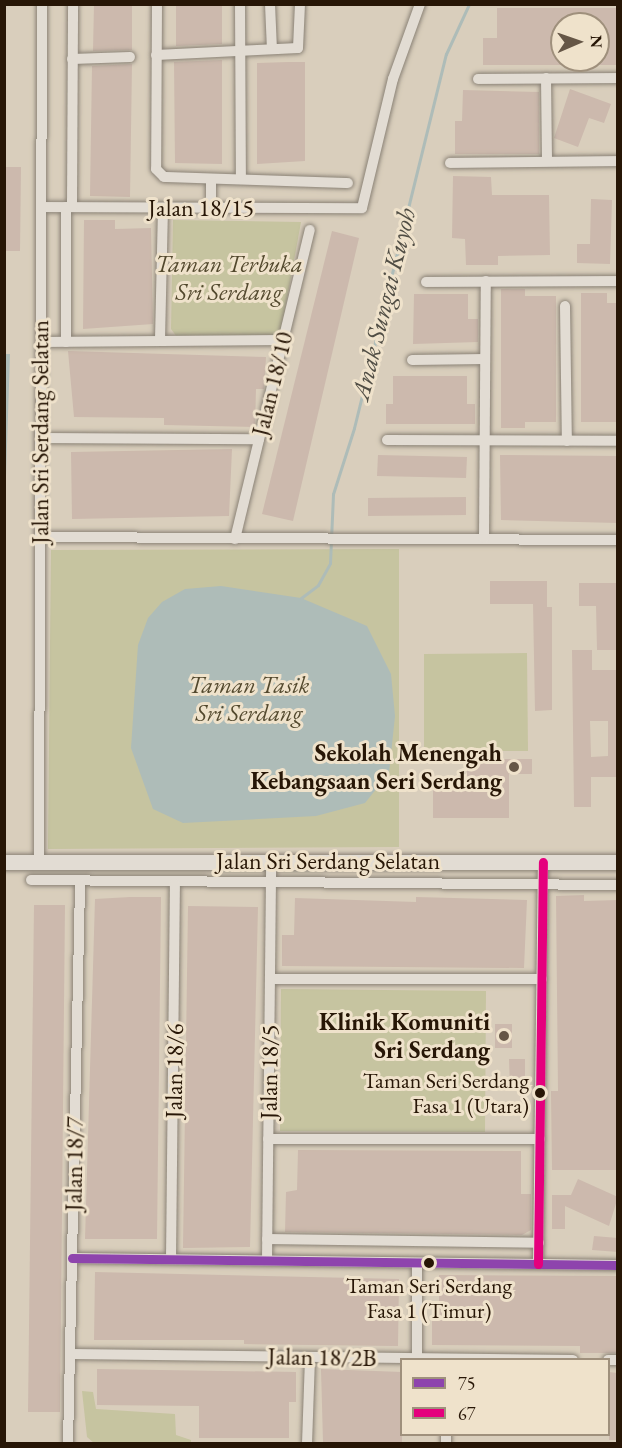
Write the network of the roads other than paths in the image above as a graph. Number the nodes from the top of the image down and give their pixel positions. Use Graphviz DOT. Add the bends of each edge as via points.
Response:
graph roads {
  1 [pos="42,4"];
  2 [pos="73,4"];
  3 [pos="157,4"];
  4 [pos="240,4"];
  5 [pos="270,4"];
  6 [pos="300,4"];
  7 [pos="420,4"];
  8 [pos="272,50"];
  9 [pos="240,52"];
  10 [pos="156,55"];
  11 [pos="130,57"];
  12 [pos="72,59"];
  13 [pos="546,78"];
  14 [pos="618,78"];
  15 [pos="478,79"];
  16 [pos="547,161"];
  17 [pos="618,161"];
  18 [pos="450,163"];
  19 [pos="241,178"];
  20 [pos="211,179"];
  21 [pos="348,183"];
  22 [pos="41,207"];
  23 [pos="69,207"];
  24 [pos="162,208"];
  25 [pos="211,208"];
  26 [pos="310,230"];
  27 [pos="618,281"];
  28 [pos="426,282"];
  29 [pos="486,282"];
  30 [pos="565,306"];
  31 [pos="160,340"];
  32 [pos="283,340"];
  33 [pos="41,342"];
  34 [pos="66,342"];
  35 [pos="485,359"];
  36 [pos="412,360"];
  37 [pos="40,438"];
  38 [pos="259,439"];
  39 [pos="387,440"];
  40 [pos="485,441"];
  41 [pos="567,441"];
  42 [pos="618,441"];
  43 [pos="40,537"];
  44 [pos="484,538"];
  45 [pos="235,539"];
  46 [pos="618,540"];
  47 [pos="39,860"];
  48 [pos="271,861"];
  49 [pos="4,862"];
  50 [pos="543,862"];
  51 [pos="618,862"];
  52 [pos="31,880"];
  53 [pos="80,884"];
  54 [pos="175,884"];
  55 [pos="271,884"];
  56 [pos="543,884"];
  57 [pos="618,885"];
  58 [pos="270,979"];
  59 [pos="542,979"];
  60 [pos="268,1139"];
  61 [pos="540,1139"];
  62 [pos="267,1239"];
  63 [pos="539,1243"];
  64 [pos="72,1258"];
  65 [pos="171,1259"];
  66 [pos="267,1260"];
  67 [pos="417,1263"];
  68 [pos="538,1264"];
  69 [pos="618,1265"];
  70 [pos="70,1354"];
  71 [pos="310,1357"];
  72 [pos="417,1358"];
  73 [pos="68,1443"];
  74 [pos="307,1443"];
  1 -- 22 [label="street, Jalan Sri Serdang Selatan"];
  2 -- 12 [label="street"];
  3 -- 10 [label="street"];
  4 -- 9 [label="street"];
  5 -- 8 [label="street"];
  6 -- 8 [label="street" via="301,45"];
  7 -- 25 [label="street, Jalan 18/15" via="393,79 362,208"];
  8 -- 9 [label="street"];
  9 -- 10 [label="street"];
  9 -- 19 [label="street"];
  10 -- 20 [label="street" via="156,169 169,179"];
  11 -- 12 [label="street"];
  12 -- 23 [label="street"];
  13 -- 14 [label="street"];
  13 -- 15 [label="street"];
  13 -- 16 [label="street"];
  16 -- 17 [label="street"];
  16 -- 18 [label="street"];
  19 -- 20 [label="street"];
  19 -- 21 [label="street"];
  20 -- 25 [label="street"];
  22 -- 23 [label="street, Jalan 18/15"];
  22 -- 33 [label="street, Jalan Sri Serdang Selatan"];
  23 -- 24 [label="street, Jalan 18/15"];
  23 -- 34 [label="street"];
  24 -- 25 [label="street, Jalan 18/15"];
  24 -- 31 [label="street"];
  26 -- 32 [label="street, Jalan 18/10"];
  27 -- 29 [label="street"];
  28 -- 29 [label="street"];
  29 -- 35 [label="street"];
  30 -- 41 [label="street"];
  31 -- 32 [label="street"];
  31 -- 34 [label="street"];
  32 -- 38 [label="street, Jalan 18/10"];
  33 -- 34 [label="street"];
  33 -- 37 [label="street, Jalan Sri Serdang Selatan"];
  35 -- 36 [label="street"];
  35 -- 40 [label="street"];
  37 -- 38 [label="street"];
  37 -- 43 [label="street, Jalan Sri Serdang Selatan"];
  38 -- 45 [label="street, Jalan 18/10"];
  39 -- 40 [label="street"];
  40 -- 41 [label="street"];
  40 -- 44 [label="street"];
  41 -- 42 [label="street"];
  43 -- 45 [label="street"];
  43 -- 47 [label="street, Jalan Sri Serdang Selatan"];
  44 -- 45 [label="street"];
  44 -- 46 [label="street"];
  47 -- 48 [label="street, Jalan Sri Serdang Selatan"];
  47 -- 49 [label="street, Jalan Sri Serdang Selatan"];
  48 -- 50 [label="street, Jalan Sri Serdang Selatan"];
  48 -- 55 [label="street, Jalan 18/5"];
  50 -- 51 [label="street, Jalan Sri Serdang Selatan"];
  50 -- 56 [label="street"];
  52 -- 53 [label="street"];
  53 -- 54 [label="street"];
  53 -- 64 [label="street, Jalan 18/7"];
  54 -- 55 [label="street"];
  54 -- 65 [label="street, Jalan 18/6"];
  55 -- 56 [label="street"];
  55 -- 58 [label="street, Jalan 18/5"];
  56 -- 57 [label="street"];
  56 -- 59 [label="street"];
  58 -- 59 [label="street"];
  58 -- 60 [label="street, Jalan 18/5"];
  59 -- 61 [label="street"];
  60 -- 61 [label="street"];
  60 -- 62 [label="street, Jalan 18/5"];
  61 -- 63 [label="street"];
  62 -- 63 [label="street"];
  62 -- 66 [label="street, Jalan 18/5"];
  63 -- 68 [label="street"];
  64 -- 65 [label="street"];
  64 -- 70 [label="street, Jalan 18/7"];
  65 -- 66 [label="street"];
  66 -- 67 [label="street"];
  67 -- 68 [label="street"];
  67 -- 72 [label="street"];
  68 -- 69 [label="street"];
  70 -- 71 [label="street, Jalan 18/2B"];
  70 -- 73 [label="street, Jalan 18/7"];
  71 -- 72 [label="street, Jalan 18/2B"];
  71 -- 74 [label="street"];
}
